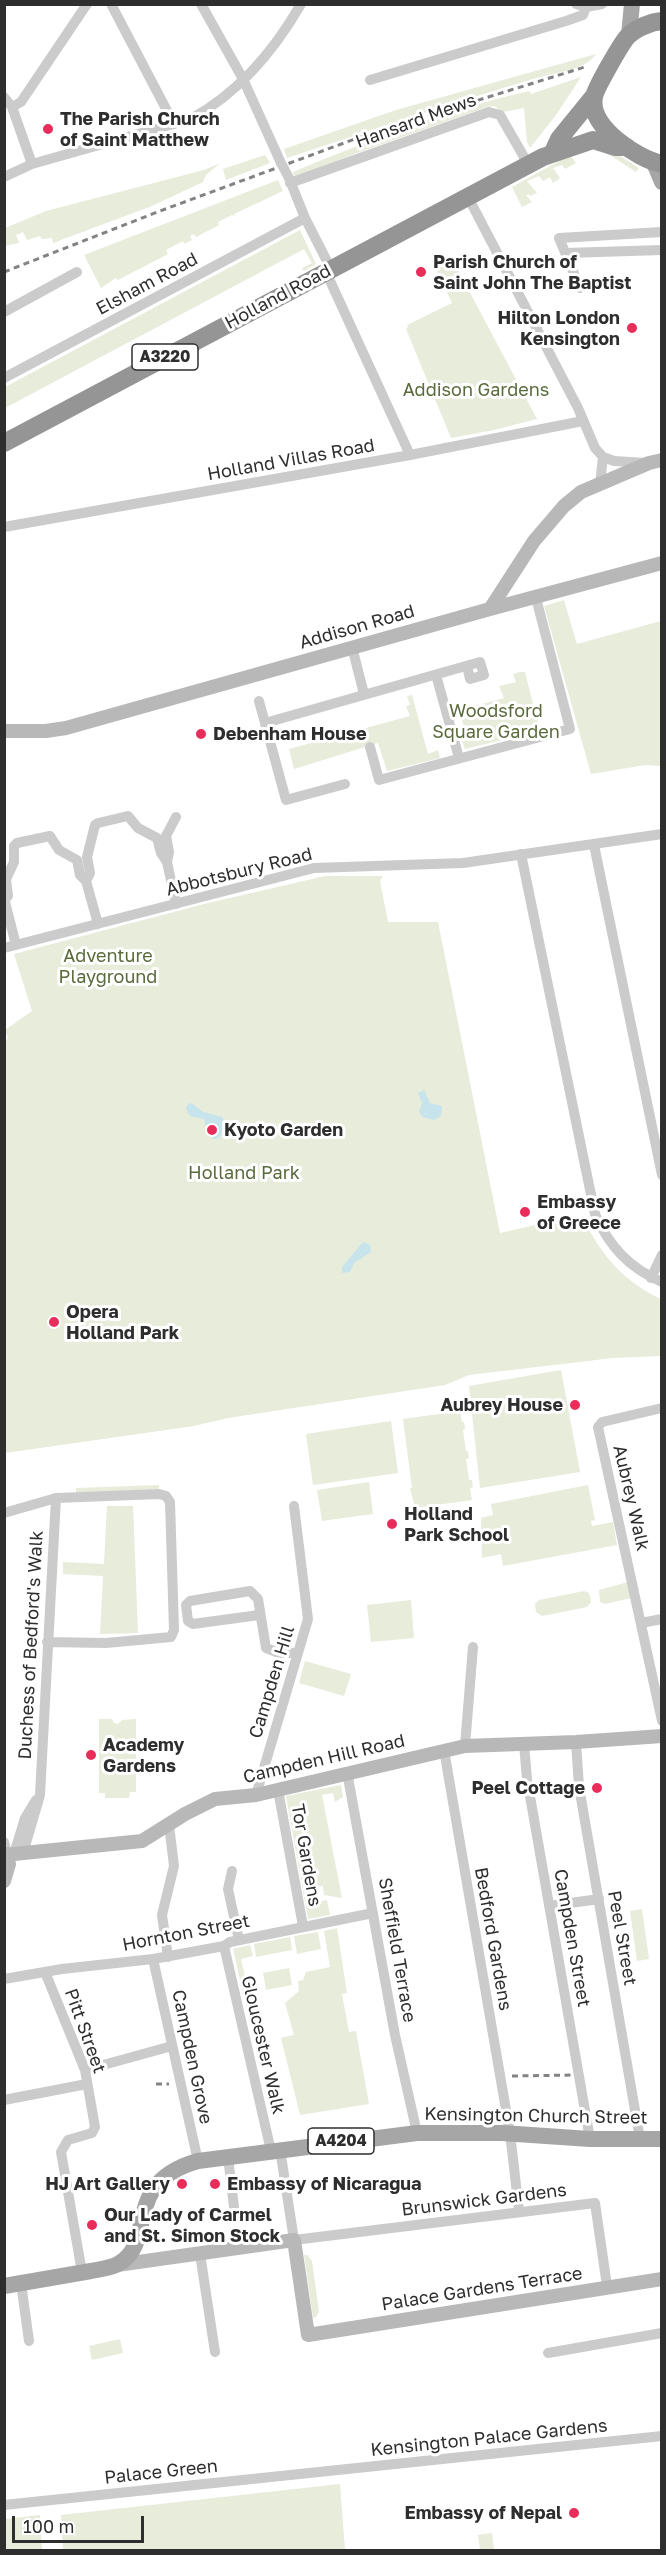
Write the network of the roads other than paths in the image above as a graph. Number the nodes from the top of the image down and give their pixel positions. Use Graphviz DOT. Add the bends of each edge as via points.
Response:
graph roads {
  1 [pos="87,4"];
  2 [pos="111,4"];
  3 [pos="201,4"];
  4 [pos="301,4"];
  5 [pos="569,4"];
  6 [pos="602,4"];
  7 [pos="581,6"];
  8 [pos="633,6"];
  9 [pos="566,21"];
  10 [pos="662,21"];
  11 [pos="629,35"];
  12 [pos="243,79"];
  13 [pos="370,80"];
  14 [pos="594,96"];
  15 [pos="4,97"];
  16 [pos="12,107"];
  17 [pos="174,124"];
  18 [pos="627,147"];
  19 [pos="552,152"];
  20 [pos="658,163"];
  21 [pos="32,164"];
  22 [pos="528,164"];
  23 [pos="4,177"];
  24 [pos="289,180"];
  25 [pos="662,182"];
  26 [pos="468,197"];
  27 [pos="304,218"];
  28 [pos="662,232"];
  29 [pos="662,250"];
  30 [pos="566,253"];
  31 [pos="328,270"];
  32 [pos="77,272"];
  33 [pos="580,288"];
  34 [pos="4,312"];
  35 [pos="4,378"];
  36 [pos="583,421"];
  37 [pos="4,443"];
  38 [pos="410,455"];
  39 [pos="603,457"];
  40 [pos="655,461"];
  41 [pos="600,484"];
  42 [pos="4,527"];
  43 [pos="662,563"];
  44 [pos="536,598"];
  45 [pos="490,609"];
  46 [pos="352,647"];
  47 [pos="467,666"];
  48 [pos="436,675"];
  49 [pos="364,694"];
  50 [pos="259,701"];
  51 [pos="265,723"];
  52 [pos="4,731"];
  53 [pos="370,747"];
  54 [pos="459,759"];
  55 [pos="345,784"];
  56 [pos="176,817"];
  57 [pos="662,834"];
  58 [pos="162,837"];
  59 [pos="594,844"];
  60 [pos="521,854"];
  61 [pos="82,859"];
  62 [pos="5,879"];
  63 [pos="5,902"];
  64 [pos="176,904"];
  65 [pos="98,924"];
  66 [pos="16,945"];
  67 [pos="4,948"];
  68 [pos="662,1175"];
  69 [pos="662,1255"];
  70 [pos="656,1280"];
  71 [pos="662,1408"];
  72 [pos="56,1498"];
  73 [pos="294,1506"];
  74 [pos="4,1514"];
  75 [pos="259,1615"];
  76 [pos="662,1619"];
  77 [pos="641,1623"];
  78 [pos="47,1642"];
  79 [pos="473,1647"];
  80 [pos="298,1653"];
  81 [pos="660,1702"];
  82 [pos="662,1721"];
  83 [pos="662,1736"];
  84 [pos="576,1742"];
  85 [pos="524,1744"];
  86 [pos="465,1746"];
  87 [pos="444,1750"];
  88 [pos="347,1772"];
  89 [pos="278,1790"];
  90 [pos="256,1795"];
  91 [pos="169,1825"];
  92 [pos="11,1852"];
  93 [pos="232,1871"];
  94 [pos="4,1881"];
  95 [pos="598,1899"];
  96 [pos="549,1906"];
  97 [pos="374,1913"];
  98 [pos="303,1926"];
  99 [pos="239,1940"];
  100 [pos="224,1946"];
  101 [pos="168,1957"];
  102 [pos="153,1959"];
  103 [pos="45,1972"];
  104 [pos="4,1979"];
  105 [pos="172,2046"];
  106 [pos="84,2070"];
  107 [pos="87,2084"];
  108 [pos="4,2100"];
  109 [pos="417,2133"];
  110 [pos="510,2133"];
  111 [pos="590,2139"];
  112 [pos="640,2139"];
  113 [pos="662,2139"];
  114 [pos="276,2150"];
  115 [pos="228,2157"];
  116 [pos="198,2161"];
  117 [pos="234,2208"];
  118 [pos="519,2211"];
  119 [pos="294,2240"];
  120 [pos="200,2254"];
  121 [pos="117,2265"];
  122 [pos="82,2272"];
  123 [pos="662,2279"];
  124 [pos="13,2284"];
  125 [pos="607,2286"];
  126 [pos="662,2333"];
  127 [pos="29,2341"];
  128 [pos="215,2352"];
  129 [pos="548,2353"];
  130 [pos="662,2436"];
  131 [pos="321,2473"];
  132 [pos="4,2505"];
  1 -- 16 [label="street" via="21,102"];
  2 -- 17 [label="street"];
  3 -- 12 [label="street"];
  4 -- 12 [label="street" via="259,64"];
  5 -- 9 [label="street"];
  6 -- 7 [label="street"];
  7 -- 9 [label="street" via="584,15"];
  8 -- 11 [label="main road"];
  9 -- 13 [label="street"];
  10 -- 11 [label="highway" via="651,22"];
  11 -- 14 [label="highway, A3220"];
  12 -- 17 [label="street" via="207,110"];
  12 -- 24 [label="street, bridge"];
  14 -- 18 [label="highway, A3220" via="598,121"];
  14 -- 19 [label="highway, Holland Road / A3220"];
  15 -- 16 [label="street"];
  16 -- 21 [label="street"];
  17 -- 21 [label="street"];
  18 -- 19 [label="highway, Holland Road / A3220" via="593,140"];
  18 -- 20 [label="highway, A3220"];
  19 -- 22 [label="highway, Holland Road / A3220"];
  20 -- 25 [label="main road"];
  21 -- 23 [label="street"];
  22 -- 24 [label="street, Hansard Mews" via="500,115 494,112"];
  22 -- 26 [label="highway, Holland Road / A3220"];
  24 -- 27 [label="street"];
  26 -- 31 [label="highway, Holland Road / A3220"];
  26 -- 36 [label="street"];
  27 -- 31 [label="street"];
  27 -- 35 [label="street, Elsham Road"];
  28 -- 30 [label="street" via="559,238"];
  29 -- 30 [label="street"];
  30 -- 33 [label="street"];
  31 -- 37 [label="highway, Holland Road / A3220"];
  31 -- 38 [label="street"];
  32 -- 34 [label="street"];
  36 -- 38 [label="street, Holland Villas Road"];
  36 -- 39 [label="street"];
  38 -- 42 [label="street, Holland Villas Road"];
  39 -- 40 [label="street" via="623,462"];
  39 -- 41 [label="street"];
  40 -- 41 [label="street"];
  41 -- 45 [label="street" via="581,492 550,520"];
  43 -- 44 [label="street, Addison Road"];
  44 -- 45 [label="street, Addison Road"];
  44 -- 54 [label="street" via="570,729"];
  45 -- 46 [label="street, Addison Road"];
  46 -- 49 [label="street"];
  46 -- 52 [label="street, Addison Road" via="66,728"];
  47 -- 48 [label="street"];
  48 -- 49 [label="street"];
  48 -- 54 [label="street"];
  49 -- 51 [label="street"];
  50 -- 51 [label="street"];
  51 -- 55 [label="street" via="286,800"];
  53 -- 54 [label="street" via="379,780"];
  56 -- 58 [label="street"];
  57 -- 59 [label="street"];
  58 -- 61 [label="street" via="138,828 128,816 98,823"];
  58 -- 64 [label="street" via="161,853"];
  59 -- 60 [label="street"];
  59 -- 68 [label="street"];
  60 -- 64 [label="street, Abbotsbury Road" via="456,863 314,868"];
  60 -- 70 [label="street" via="595,1214 615,1250"];
  61 -- 62 [label="street" via="59,850 50,836 17,843 14,862"];
  61 -- 65 [label="street" via="80,875 86,880"];
  62 -- 63 [label="street"];
  63 -- 66 [label="street"];
  64 -- 65 [label="street, Abbotsbury Road"];
  65 -- 66 [label="street, Abbotsbury Road"];
  66 -- 67 [label="street, Abbotsbury Road"];
  69 -- 70 [label="street"];
  71 -- 77 [label="street, Aubrey Walk" via="598,1427"];
  72 -- 74 [label="street"];
  72 -- 78 [label="street, Duchess of Bedford's Walk"];
  72 -- 78 [label="street" via="159,1494 169,1499 174,1630 165,1640"];
  73 -- 80 [label="street, Campden Hill" via="309,1611"];
  75 -- 75 [label="street" via="257,1596 250,1591 190,1601 186,1605 188,1621 193,1624"];
  75 -- 80 [label="street" via="266,1648"];
  76 -- 77 [label="street"];
  77 -- 81 [label="street, Aubrey Walk"];
  78 -- 92 [label="street, Duchess of Bedford's Walk" via="40,1795"];
  79 -- 86 [label="street"];
  80 -- 90 [label="street, Campden Hill"];
  81 -- 82 [label="street, Aubrey Walk"];
  83 -- 84 [label="street, Campden Hill Road"];
  84 -- 85 [label="street, Campden Hill Road"];
  84 -- 95 [label="street, Peel Street" via="579,1787"];
  85 -- 86 [label="street, Campden Hill Road"];
  85 -- 96 [label="street, Campden Street"];
  86 -- 87 [label="street, Campden Hill Road"];
  87 -- 88 [label="street, Campden Hill Road"];
  87 -- 110 [label="street, Bedford Gardens"];
  88 -- 89 [label="street, Campden Hill Road"];
  88 -- 97 [label="street, Sheffield Terrace"];
  89 -- 90 [label="street, Campden Hill Road"];
  89 -- 98 [label="street, Tor Gardens"];
  90 -- 91 [label="street, Campden Hill Road" via="215,1799"];
  91 -- 92 [label="street, Campden Hill Road" via="142,1841"];
  91 -- 101 [label="street" via="174,1866 162,1907"];
  92 -- 94 [label="street"];
  93 -- 99 [label="street" via="228,1889"];
  95 -- 96 [label="street"];
  95 -- 112 [label="street, Peel Street"];
  96 -- 111 [label="street, Campden Street"];
  97 -- 98 [label="street, Hornton Street"];
  97 -- 109 [label="street, Sheffield Terrace"];
  98 -- 99 [label="street, Hornton Street"];
  99 -- 100 [label="street, Hornton Street"];
  100 -- 101 [label="street, Hornton Street"];
  100 -- 114 [label="street, Gloucester Walk"];
  101 -- 102 [label="street, Hornton Street"];
  102 -- 103 [label="street, Hornton Street"];
  102 -- 105 [label="street, Campden Grove"];
  103 -- 104 [label="street, Hornton Street"];
  103 -- 106 [label="street, Pitt Street"];
  105 -- 106 [label="street"];
  105 -- 116 [label="street, Campden Grove"];
  106 -- 107 [label="street, Pitt Street"];
  107 -- 108 [label="street"];
  107 -- 122 [label="street, Pitt Street" via="95,2131 68,2140 61,2152"];
  109 -- 110 [label="main road, Kensington Church Street / A4204"];
  109 -- 114 [label="main road, Kensington Church Street / A4204"];
  110 -- 111 [label="main road, Kensington Church Street / A4204"];
  110 -- 118 [label="street, Bedford Gardens"];
  111 -- 112 [label="main road, Kensington Church Street / A4204"];
  112 -- 113 [label="main road, Kensington Church Street / A4204"];
  114 -- 115 [label="main road, Kensington Church Street / A4204"];
  114 -- 119 [label="street, Gloucester Walk"];
  115 -- 116 [label="main road, Kensington Church Street / A4204"];
  115 -- 117 [label="street"];
  116 -- 121 [label="main road, Kensington Church Street / A4204" via="173,2170 155,2186 132,2251"];
  118 -- 119 [label="street, Brunswick Gardens"];
  118 -- 125 [label="street, Brunswick Gardens" via="595,2203"];
  119 -- 120 [label="street"];
  119 -- 125 [label="street, Palace Gardens Terrace" via="308,2335"];
  120 -- 121 [label="street"];
  120 -- 128 [label="street"];
  121 -- 122 [label="main road"];
  122 -- 124 [label="main road"];
  123 -- 125 [label="street, Palace Gardens Terrace"];
  124 -- 127 [label="street"];
  126 -- 129 [label="street"];
  130 -- 131 [label="street, Kensington Palace Gardens"];
  131 -- 132 [label="street, Palace Green"];
}
